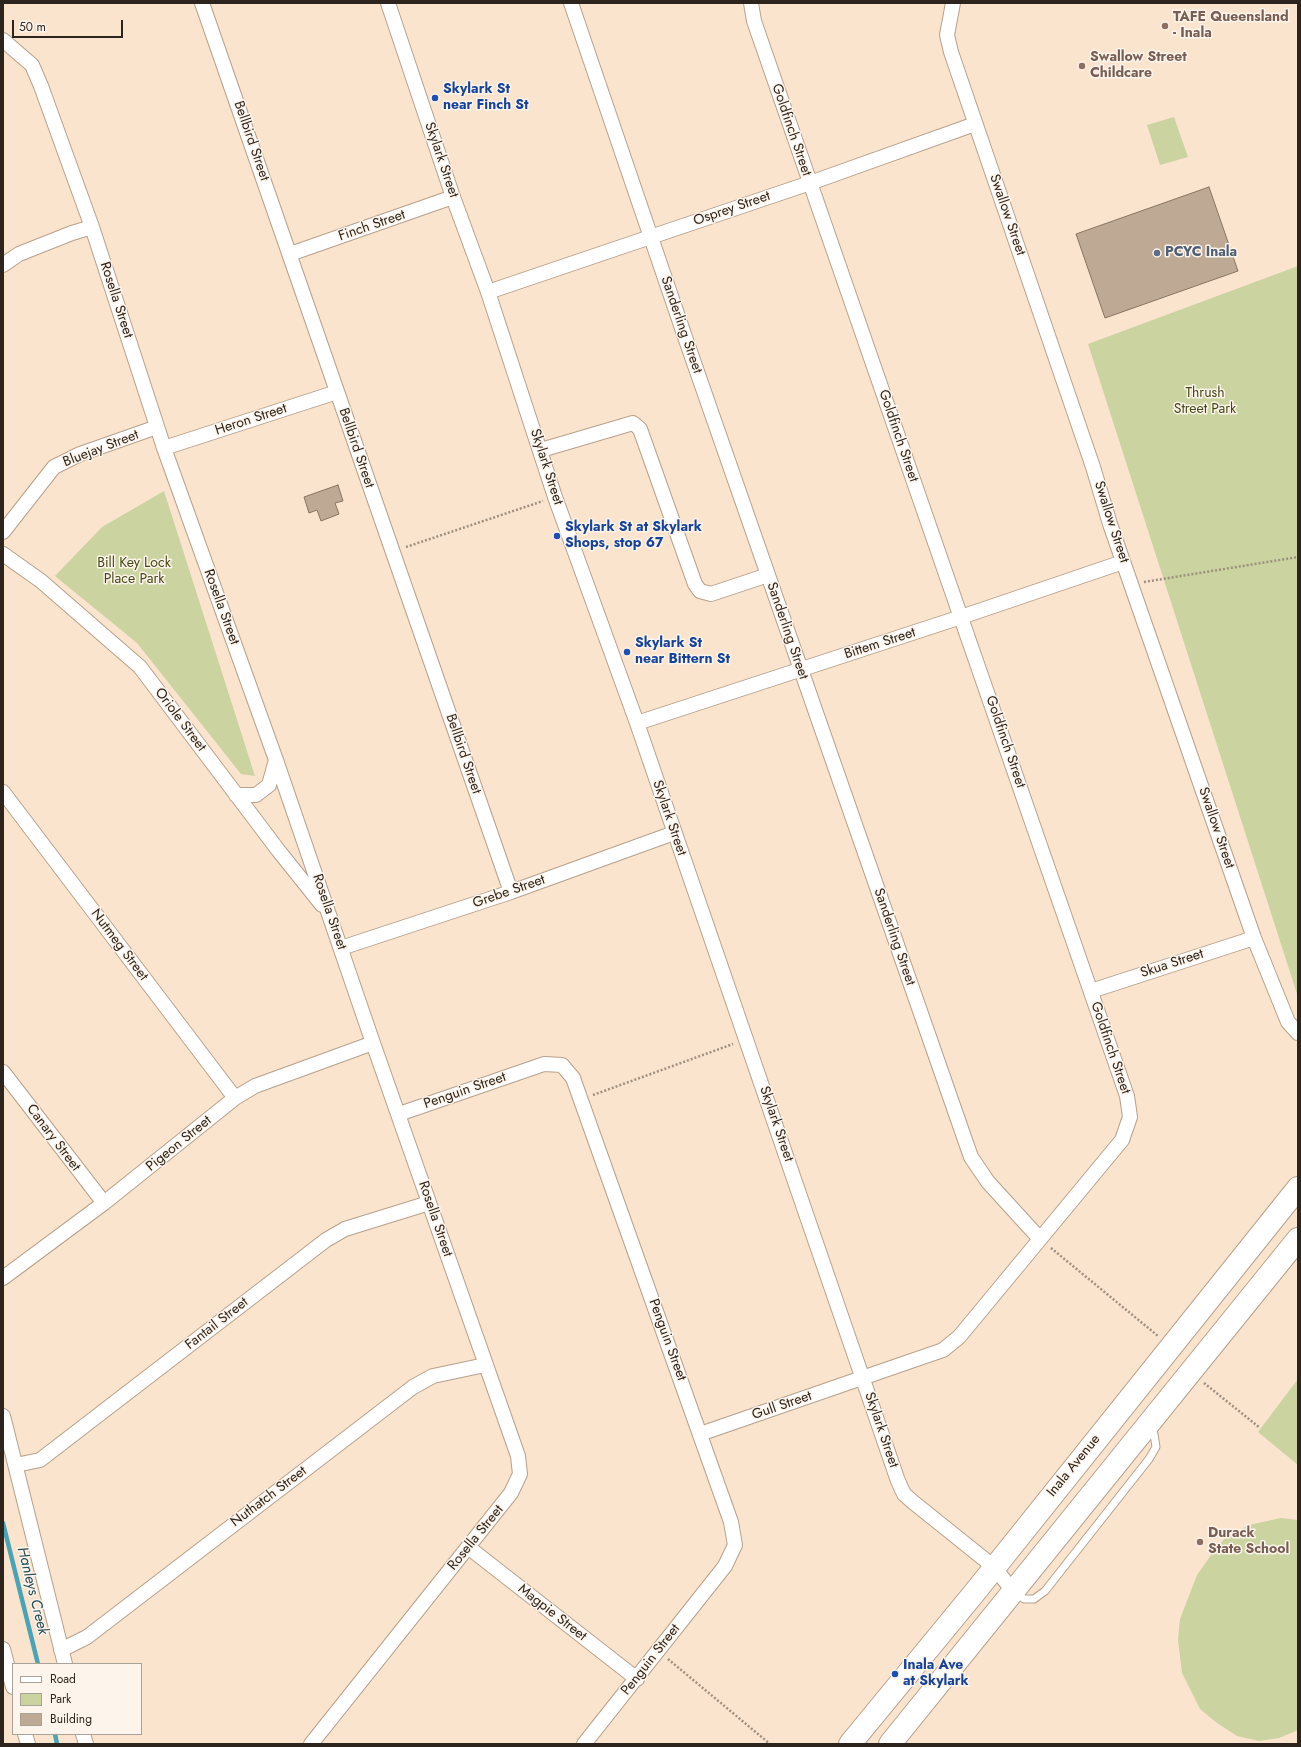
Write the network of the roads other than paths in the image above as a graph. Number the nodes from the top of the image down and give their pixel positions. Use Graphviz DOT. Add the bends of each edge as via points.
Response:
graph roads {
  1 [pos="202,3"];
  2 [pos="388,3"];
  3 [pos="572,3"];
  4 [pos="751,3"];
  5 [pos="953,3"];
  6 [pos="3,40"];
  7 [pos="975,124"];
  8 [pos="810,183"];
  9 [pos="453,197"];
  10 [pos="92,227"];
  11 [pos="650,236"];
  12 [pos="290,254"];
  13 [pos="3,265"];
  14 [pos="488,292"];
  15 [pos="337,392"];
  16 [pos="157,427"];
  17 [pos="164,448"];
  18 [pos="541,450"];
  19 [pos="3,532"];
  20 [pos="3,554"];
  21 [pos="1123,562"];
  22 [pos="768,575"];
  23 [pos="962,618"];
  24 [pos="801,670"];
  25 [pos="636,723"];
  26 [pos="276,760"];
  27 [pos="3,792"];
  28 [pos="236,795"];
  29 [pos="674,833"];
  30 [pos="511,892"];
  31 [pos="330,914"];
  32 [pos="1254,938"];
  33 [pos="342,948"];
  34 [pos="1091,991"];
  35 [pos="1298,1033"];
  36 [pos="373,1043"];
  37 [pos="3,1072"];
  38 [pos="235,1098"];
  39 [pos="399,1114"];
  40 [pos="1298,1188"];
  41 [pos="104,1203"];
  42 [pos="429,1203"];
  43 [pos="1040,1238"];
  44 [pos="1298,1239"];
  45 [pos="3,1278"];
  46 [pos="485,1365"];
  47 [pos="864,1379"];
  48 [pos="3,1416"];
  49 [pos="700,1434"];
  50 [pos="16,1465"];
  51 [pos="468,1547"];
  52 [pos="994,1567"];
  53 [pos="1013,1591"];
  54 [pos="3,1649"];
  55 [pos="61,1650"];
  56 [pos="65,1663"];
  57 [pos="637,1678"];
  58 [pos="12,1683"];
  59 [pos="311,1744"];
  60 [pos="584,1744"];
  61 [pos="850,1744"];
  62 [pos="890,1744"];
  1 -- 12 [label="street, Bellbird Street"];
  2 -- 9 [label="street, Skylark Street"];
  3 -- 11 [label="street, Sanderling Street"];
  4 -- 8 [label="street, Goldfinch Street" via="754,21"];
  5 -- 7 [label="street, Swallow Street" via="947,35"];
  6 -- 10 [label="street, Rosella Street" via="32,65"];
  7 -- 8 [label="street, Osprey Street"];
  7 -- 21 [label="street, Swallow Street"];
  8 -- 11 [label="street, Osprey Street"];
  8 -- 23 [label="street, Goldfinch Street"];
  9 -- 12 [label="street, Finch Street"];
  9 -- 14 [label="street, Skylark Street"];
  10 -- 13 [label="street" via="19,254"];
  10 -- 16 [label="street, Rosella Street"];
  11 -- 14 [label="street, Osprey Street"];
  11 -- 22 [label="street, Sanderling Street"];
  12 -- 15 [label="street, Bellbird Street"];
  14 -- 18 [label="street, Skylark Street"];
  15 -- 17 [label="street, Heron Street"];
  15 -- 30 [label="street, Bellbird Street"];
  16 -- 17 [label="street, Rosella Street"];
  16 -- 19 [label="street, Bluejay Street" via="80,454 54,467"];
  17 -- 26 [label="street, Rosella Street"];
  18 -- 22 [label="street" via="632,423 640,429 695,584 700,591 711,594"];
  18 -- 25 [label="street, Skylark Street" via="555,497"];
  20 -- 28 [label="street, Oriole Street" via="41,581 140,667"];
  21 -- 23 [label="street, Bittem Street"];
  21 -- 32 [label="street, Swallow Street"];
  22 -- 24 [label="street, Sanderling Street"];
  23 -- 24 [label="street, Bittem Street"];
  23 -- 34 [label="street, Goldfinch Street"];
  24 -- 25 [label="street, Bittem Street"];
  24 -- 43 [label="street, Sanderling Street" via="971,1157 988,1182"];
  25 -- 29 [label="street, Skylark Street"];
  26 -- 28 [label="street" via="269,785 256,795"];
  26 -- 31 [label="street, Rosella Street"];
  27 -- 38 [label="street, Nutmeg Street"];
  28 -- 31 [label="street, Oriole Street"];
  29 -- 30 [label="street, Grebe Street"];
  29 -- 47 [label="street, Skylark Street"];
  30 -- 33 [label="street, Grebe Street"];
  31 -- 33 [label="street, Rosella Street"];
  32 -- 34 [label="street, Skua Street"];
  32 -- 35 [label="street, Swallow Street" via="1288,1022"];
  33 -- 36 [label="street, Rosella Street"];
  34 -- 43 [label="street, Goldfinch Street" via="1127,1096 1130,1117 1122,1140"];
  36 -- 38 [label="street, Pigeon Street" via="255,1086"];
  36 -- 39 [label="street, Rosella Street"];
  37 -- 41 [label="street, Canary Street"];
  38 -- 41 [label="street, Pigeon Street"];
  39 -- 42 [label="street, Rosella Street"];
  39 -- 49 [label="street, Penguin Street" via="544,1064 562,1065 573,1078 581,1099"];
  40 -- 52 [label="main road, Inala Avenue"];
  41 -- 45 [label="street, Pigeon Street"];
  42 -- 46 [label="street, Rosella Street"];
  42 -- 50 [label="street, Fantail Street" via="345,1229 326,1240 40,1460"];
  43 -- 47 [label="street, Goldfinch Street" via="959,1337 943,1350"];
  44 -- 53 [label="main road"];
  46 -- 51 [label="street, Rosella Street" via="518,1456 520,1474 511,1493"];
  46 -- 55 [label="street, Nuthatch Street" via="433,1376 413,1387 86,1637"];
  47 -- 49 [label="street, Gull Street"];
  47 -- 52 [label="street, Skylark Street" via="904,1494"];
  48 -- 50 [label="street"];
  49 -- 57 [label="street, Penguin Street" via="731,1522 735,1546 725,1566"];
  50 -- 55 [label="street"];
  51 -- 57 [label="street, Magpie Street"];
  51 -- 59 [label="street, Rosella Street"];
  52 -- 53 [label="street, Skylark Street"];
  52 -- 61 [label="main road, Inala Avenue"];
  53 -- 62 [label="main road"];
  54 -- 58 [label="street"];
  55 -- 56 [label="street"];
  57 -- 60 [label="street, Penguin Street"];
}
